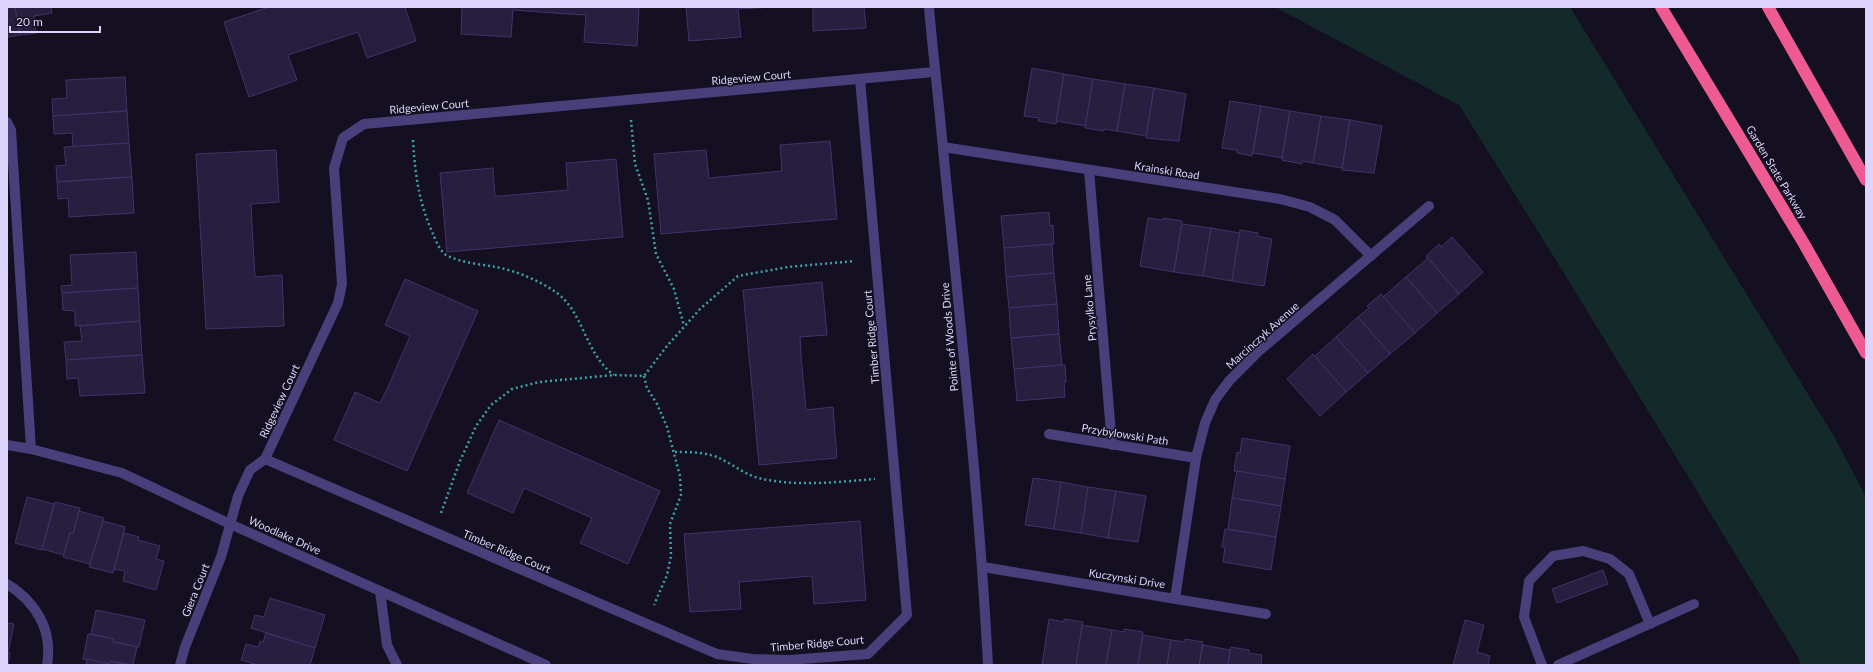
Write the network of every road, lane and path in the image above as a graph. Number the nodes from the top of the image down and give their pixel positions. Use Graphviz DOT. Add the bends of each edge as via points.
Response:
graph roads {
  1 [pos="929,7"];
  2 [pos="1661,7"];
  3 [pos="1768,7"];
  4 [pos="934,72"];
  5 [pos="860,78"];
  6 [pos="630,100"];
  7 [pos="411,120"];
  8 [pos="7,122"];
  9 [pos="943,147"];
  10 [pos="1089,170"];
  11 [pos="1866,180"];
  12 [pos="1429,206"];
  13 [pos="1371,256"];
  14 [pos="876,259"];
  15 [pos="684,326"];
  16 [pos="1866,353"];
  17 [pos="614,375"];
  18 [pos="644,376"];
  19 [pos="1049,434"];
  20 [pos="7,445"];
  21 [pos="1112,445"];
  22 [pos="31,449"];
  23 [pos="675,452"];
  24 [pos="1196,458"];
  25 [pos="265,460"];
  26 [pos="895,477"];
  27 [pos="230,524"];
  28 [pos="434,533"];
  29 [pos="983,567"];
  30 [pos="7,584"];
  31 [pos="380,590"];
  32 [pos="1175,598"];
  33 [pos="1694,604"];
  34 [pos="1266,614"];
  35 [pos="646,624"];
  36 [pos="1650,624"];
  37 [pos="47,665"];
  38 [pos="180,665"];
  39 [pos="398,665"];
  40 [pos="546,665"];
  41 [pos="988,665"];
  42 [pos="1542,665"];
  43 [pos="1558,665"];
  1 -- 4 [label="street, Pointe of Woods Drive"];
  2 -- 16 [label="highway, Garden State Parkway" via="1803,242"];
  3 -- 11 [label="highway"];
  4 -- 5 [label="street, Ridgeview Court"];
  4 -- 9 [label="street, Pointe of Woods Drive"];
  5 -- 6 [label="street, Ridgeview Court"];
  5 -- 14 [label="street, Timber Ridge Court"];
  6 -- 7 [label="street, Ridgeview Court"];
  6 -- 15 [label="path" via="635,164 648,200 656,254 674,289"];
  7 -- 17 [label="path" via="420,200 434,237 444,254 517,273 539,282 558,294 573,311 601,363"];
  7 -- 25 [label="street, Ridgeview Court" via="364,124 343,138 334,168 342,284 338,303"];
  8 -- 22 [label="street" via="11,130"];
  9 -- 10 [label="street, Krainski Road"];
  9 -- 29 [label="street, Pointe of Woods Drive"];
  10 -- 13 [label="street, Krainski Road" via="1280,199 1310,207 1334,220"];
  10 -- 21 [label="street, Prysylko Lane"];
  12 -- 13 [label="street, Marcinczyk Avenue"];
  13 -- 24 [label="street, Marcinczyk Avenue" via="1259,351 1229,381 1215,400 1205,423"];
  14 -- 15 [label="path" via="782,268 738,276"];
  14 -- 26 [label="street, Timber Ridge Court"];
  15 -- 18 [label="path"];
  17 -- 18 [label="path"];
  17 -- 28 [label="path" via="539,382 512,390 491,405 476,426 460,461"];
  18 -- 23 [label="path" via="647,388 667,427"];
  19 -- 21 [label="street, Przybylowski Path"];
  20 -- 22 [label="street, Woodlake Drive"];
  21 -- 24 [label="street, Przybylowski Path"];
  22 -- 27 [label="street, Woodlake Drive" via="122,473"];
  23 -- 26 [label="path" via="692,452 722,459 747,474 775,481 816,483"];
  23 -- 35 [label="path" via="681,495 670,524 671,556 667,576"];
  24 -- 32 [label="street, Marcinczyk Avenue"];
  25 -- 27 [label="street, Ridgeview Court" via="250,470 238,496"];
  25 -- 28 [label="street, Timber Ridge Court"];
  26 -- 35 [label="street, Timber Ridge Court" via="907,615 868,654 789,660 753,659 717,654"];
  27 -- 31 [label="street, Woodlake Drive"];
  27 -- 38 [label="street, Giera Court" via="221,557"];
  28 -- 35 [label="street, Timber Ridge Court"];
  29 -- 32 [label="street, Kuczynski Drive"];
  29 -- 41 [label="street, Pointe of Woods Drive"];
  30 -- 37 [label="street" via="27,598 43,624 48,638"];
  31 -- 39 [label="street" via="387,645"];
  31 -- 40 [label="street, Woodlake Drive"];
  32 -- 34 [label="street, Kuczynski Drive"];
  33 -- 36 [label="street"];
  36 -- 42 [label="street" via="1630,574 1610,559 1583,552 1553,556 1529,581 1524,617"];
  36 -- 43 [label="street"];
}
